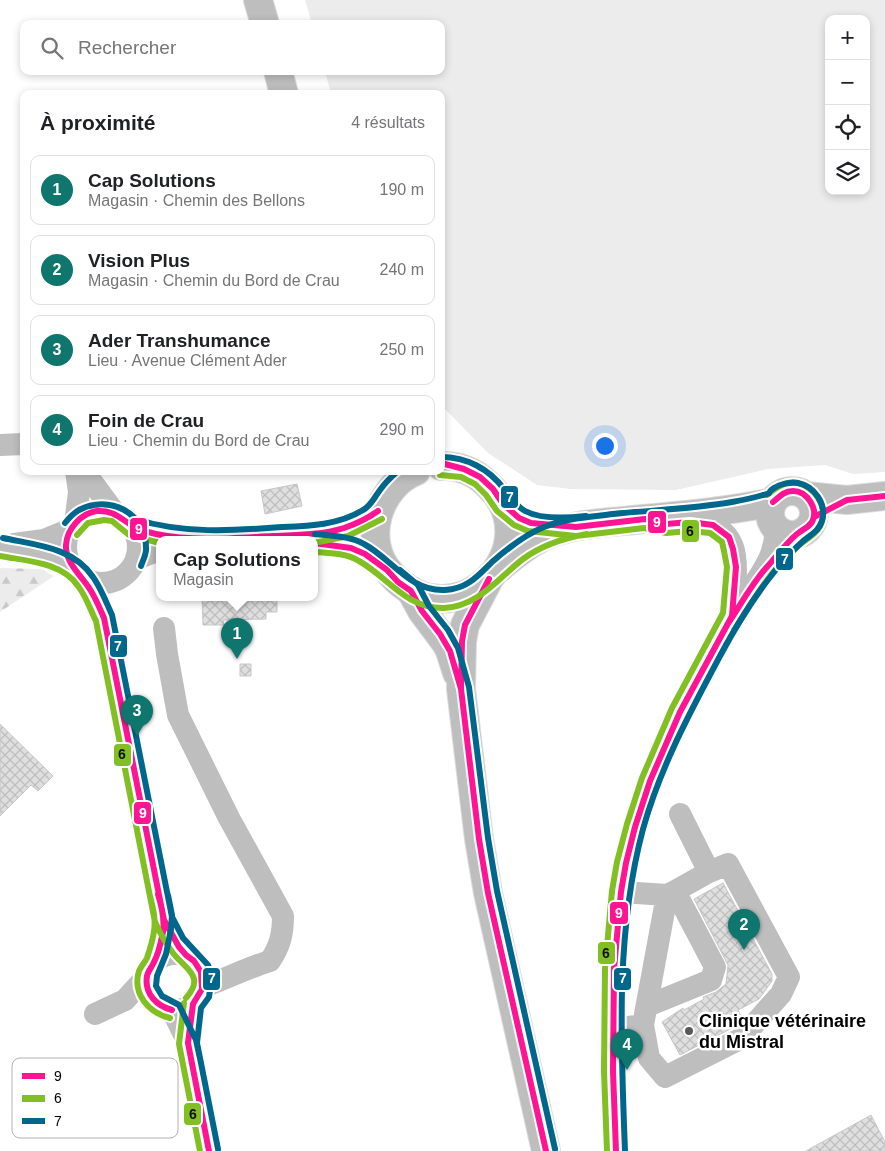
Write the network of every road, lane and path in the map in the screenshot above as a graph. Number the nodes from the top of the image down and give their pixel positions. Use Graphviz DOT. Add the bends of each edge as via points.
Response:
graph roads {
  1 [pos="258,0"];
  2 [pos="264,20"];
  3 [pos="279,75"];
  4 [pos="283,90"];
  5 [pos="20,444"];
  6 [pos="0,445"];
  7 [pos="445,465"];
  8 [pos="77,475"];
  9 [pos="87,475"];
  10 [pos="390,475"];
  11 [pos="409,475"];
  12 [pos="885,496"];
  13 [pos="503,504"];
  14 [pos="381,506"];
  15 [pos="790,517"];
  16 [pos="645,519"];
  17 [pos="123,520"];
  18 [pos="73,526"];
  19 [pos="576,527"];
  20 [pos="179,536"];
  21 [pos="272,536"];
  22 [pos="318,544"];
  23 [pos="1,547"];
  24 [pos="156,552"];
  25 [pos="136,560"];
  26 [pos="387,570"];
  27 [pos="78,573"];
  28 [pos="493,574"];
  29 [pos="118,579"];
  30 [pos="411,591"];
  31 [pos="732,616"];
  32 [pos="104,618"];
  33 [pos="164,628"];
  34 [pos="461,689"];
  35 [pos="680,814"];
  36 [pos="709,872"];
  37 [pos="621,892"];
  38 [pos="671,893"];
  39 [pos="164,920"];
  40 [pos="190,959"];
  41 [pos="245,969"];
  42 [pos="151,970"];
  43 [pos="198,996"];
  44 [pos="125,1000"];
  45 [pos="163,1006"];
  46 [pos="95,1014"];
  47 [pos="645,1016"];
  48 [pos="613,1029"];
  49 [pos="188,1042"];
  50 [pos="209,1151"];
  51 [pos="546,1151"];
  52 [pos="616,1151"];
  1 -- 2 [label="main road"];
  3 -- 4 [label="main road"];
  5 -- 6 [label="street"];
  7 -- 13 [label="main road" via="464,469 480,477"];
  8 -- 18 [label="street" via="79,492"];
  9 -- 17 [label="street"];
  10 -- 14 [label="main road"];
  11 -- 14 [label="main road" via="395,485"];
  12 -- 15 [label="main road" via="847,500"];
  13 -- 19 [label="main road" via="519,518 531,523"];
  13 -- 28 [label="main road" via="509,530 508,544"];
  14 -- 21 [label="street" via="345,528 307,535"];
  14 -- 26 [label="main road" via="375,525 376,540"];
  15 -- 16 [label="main road" via="731,510"];
  15 -- 31 [label="street" via="764,570"];
  16 -- 19 [label="main road"];
  16 -- 31 [label="street" via="666,524 690,522 713,525 729,537 736,567"];
  17 -- 18 [label="street" via="104,511 93,512"];
  17 -- 20 [label="street" via="157,534"];
  17 -- 25 [label="street" via="137,543"];
  18 -- 23 [label="street" via="44,540"];
  18 -- 27 [label="street" via="66,544 67,553"];
  19 -- 28 [label="main road" via="537,540 517,552"];
  22 -- 26 [label="street" via="351,548"];
  23 -- 27 [label="street" via="51,558"];
  24 -- 25 [label="street"];
  25 -- 29 [label="street"];
  26 -- 30 [label="main road"];
  27 -- 29 [label="street" via="99,582"];
  27 -- 32 [label="street"];
  28 -- 30 [label="main road" via="476,590 460,596 444,599"];
  28 -- 34 [label="main road" via="463,632"];
  29 -- 32 [label="street"];
  30 -- 34 [label="main road" via="450,651"];
  31 -- 37 [label="street" via="680,712 650,781 634,827"];
  32 -- 39 [label="street"];
  33 -- 41 [label="street" via="178,715 283,916 283,933 270,961"];
  34 -- 51 [label="main road" via="488,893"];
  35 -- 36 [label="street"];
  36 -- 38 [label="street"];
  36 -- 47 [label="street" via="728,864 789,977 781,994 742,1038 665,1077 649,1058"];
  37 -- 38 [label="street"];
  37 -- 48 [label="street"];
  38 -- 47 [label="street"];
  38 -- 47 [label="street" via="715,966 712,980"];
  39 -- 40 [label="street" via="176,943"];
  39 -- 42 [label="street"];
  40 -- 41 [label="street"];
  40 -- 42 [label="street" via="177,954 168,955 160,958"];
  40 -- 43 [label="street" via="200,969 203,978"];
  41 -- 43 [label="street"];
  42 -- 44 [label="street"];
  42 -- 45 [label="street" via="147,985 149,994"];
  43 -- 45 [label="street" via="180,1010"];
  43 -- 49 [label="street"];
  44 -- 45 [label="street"];
  44 -- 46 [label="street"];
  45 -- 49 [label="street"];
  47 -- 48 [label="street"];
  48 -- 52 [label="street"];
  49 -- 50 [label="street"];
}
